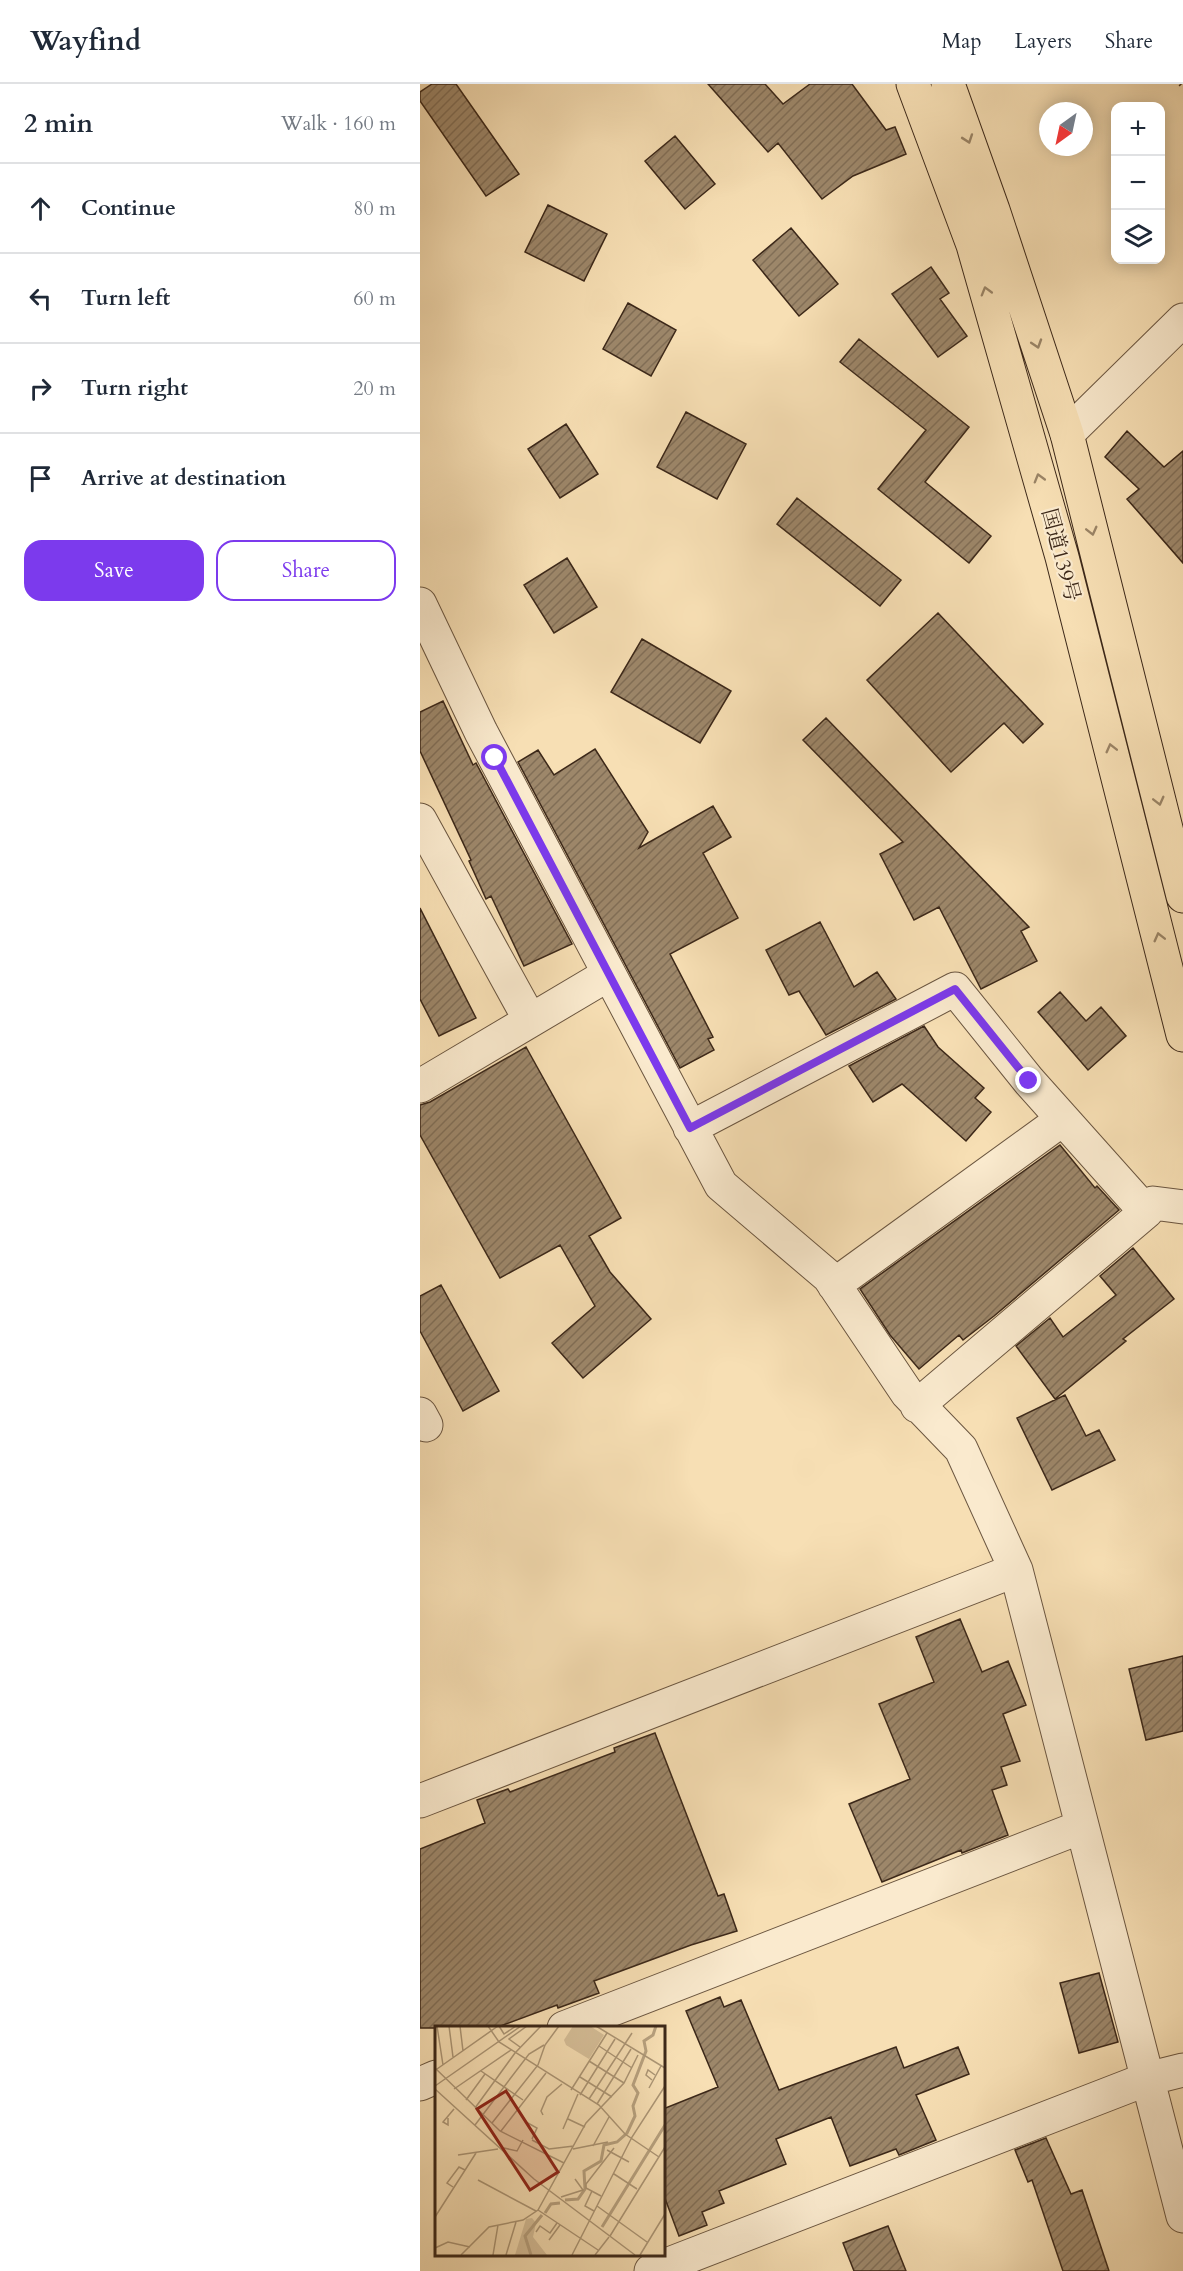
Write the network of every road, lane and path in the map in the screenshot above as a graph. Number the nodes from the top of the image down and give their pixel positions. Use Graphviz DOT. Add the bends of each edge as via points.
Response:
graph roads {
  1 [pos="913,84"];
  2 [pos="948,84"];
  3 [pos="1183,320"];
  4 [pos="1067,434"];
  5 [pos="420,604"];
  6 [pos="420,819"];
  7 [pos="1183,896"];
  8 [pos="609,974"];
  9 [pos="530,1020"];
  10 [pos="1183,1035"];
  11 [pos="420,1086"];
  12 [pos="1064,1119"];
  13 [pos="690,1128"];
  14 [pos="1183,1207"];
  15 [pos="1146,1212"];
  16 [pos="834,1285"];
  17 [pos="917,1406"];
  18 [pos="1016,1570"];
  19 [pos="420,1801"];
  20 [pos="1081,1827"];
  21 [pos="569,2026"];
  22 [pos="1183,2070"];
  23 [pos="435,2078"];
  24 [pos="1147,2079"];
  25 [pos="420,2084"];
  26 [pos="1183,2216"];
  27 [pos="651,2271"];
  10 -- 1 [label="highway, 国道139号, one-way" via="1062,556 973,245"];
  2 -- 4 [label="highway, 国道139号, one-way"];
  3 -- 4 [label="street"];
  4 -- 7 [label="highway, 国道139号, one-way"];
  5 -- 8 [label="street" via="481,732"];
  6 -- 9 [label="street"];
  8 -- 9 [label="street"];
  8 -- 13 [label="street"];
  9 -- 11 [label="street"];
  12 -- 13 [label="street" via="955,989"];
  12 -- 15 [label="street"];
  12 -- 16 [label="street"];
  13 -- 16 [label="street" via="721,1185"];
  14 -- 15 [label="street" via="1153,1203"];
  15 -- 17 [label="street"];
  16 -- 17 [label="street"];
  17 -- 18 [label="street" via="961,1449"];
  18 -- 19 [label="street"];
  18 -- 20 [label="street"];
  20 -- 21 [label="street"];
  20 -- 24 [label="street"];
  22 -- 24 [label="street"];
  23 -- 25 [label="street"];
  24 -- 26 [label="street"];
  24 -- 27 [label="street"];
}
